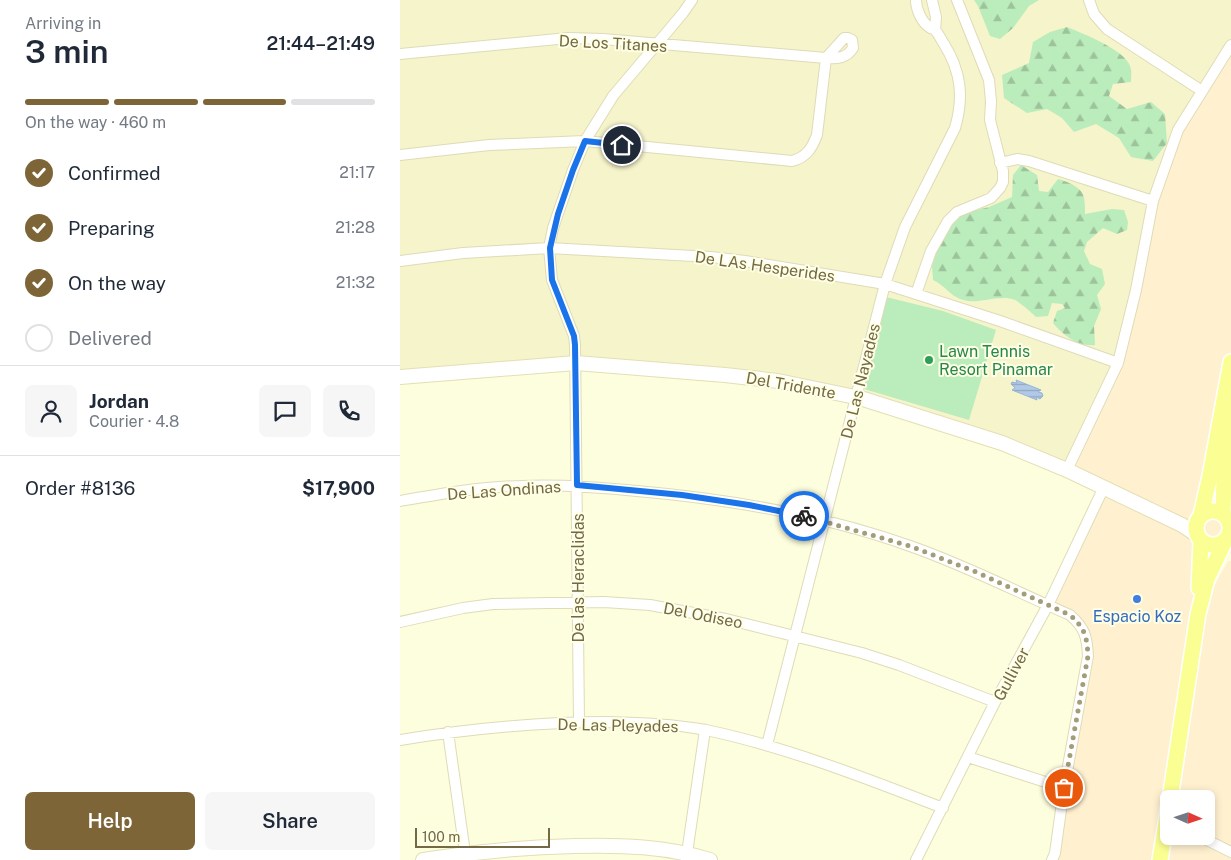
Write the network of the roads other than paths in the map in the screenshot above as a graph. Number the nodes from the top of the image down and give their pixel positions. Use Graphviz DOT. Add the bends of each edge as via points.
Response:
graph roads {
  1 [pos="692,0"];
  2 [pos="916,0"];
  3 [pos="932,0"];
  4 [pos="957,0"];
  5 [pos="1089,0"];
  6 [pos="935,30"];
  7 [pos="657,44"];
  8 [pos="1231,45"];
  9 [pos="400,54"];
  10 [pos="1202,91"];
  11 [pos="585,141"];
  12 [pos="400,155"];
  13 [pos="1000,163"];
  14 [pos="1153,201"];
  15 [pos="550,248"];
  16 [pos="400,261"];
  17 [pos="884,284"];
  18 [pos="916,294"];
  19 [pos="1231,362"];
  20 [pos="1118,363"];
  21 [pos="576,364"];
  22 [pos="400,378"];
  23 [pos="856,397"];
  24 [pos="1231,412"];
  25 [pos="1067,470"];
  26 [pos="577,485"];
  27 [pos="1104,487"];
  28 [pos="400,501"];
  29 [pos="1160,515"];
  30 [pos="1200,516"];
  31 [pos="823,521"];
  32 [pos="1227,527"];
  33 [pos="1199,538"];
  34 [pos="578,602"];
  35 [pos="1048,605"];
  36 [pos="1198,614"];
  37 [pos="400,622"];
  38 [pos="794,635"];
  39 [pos="996,702"];
  40 [pos="579,722"];
  41 [pos="705,730"];
  42 [pos="448,732"];
  43 [pos="400,740"];
  44 [pos="767,745"];
  45 [pos="968,757"];
  46 [pos="1064,788"];
  47 [pos="1171,790"];
  48 [pos="943,808"];
  49 [pos="1215,844"];
  50 [pos="1163,845"];
  51 [pos="1231,852"];
  52 [pos="687,856"];
  53 [pos="466,857"];
  54 [pos="423,860"];
  55 [pos="710,860"];
  56 [pos="916,860"];
  57 [pos="1052,860"];
  58 [pos="1160,860"];
  1 -- 7 [label="street, De las Heraclidas"];
  2 -- 6 [label="street, De Las Nayades" via="920,16 928,27"];
  3 -- 6 [label="street, De Las Nayades"];
  4 -- 13 [label="street" via="989,80 990,120"];
  5 -- 10 [label="street" via="1094,14 1107,29"];
  6 -- 17 [label="street, De Las Nayades" via="956,68 961,104 950,137 905,227"];
  7 -- 9 [label="street, De Los Titanes" via="568,38"];
  7 -- 11 [label="street, De las Heraclidas" via="613,96"];
  7 -- 11 [label="street, De Los Titanes" via="826,58 814,145 801,159 792,161"];
  8 -- 10 [label="street"];
  10 -- 14 [label="street" via="1178,130"];
  11 -- 12 [label="street" via="490,145"];
  11 -- 15 [label="street, De las Heraclidas" via="553,228"];
  13 -- 14 [label="street" via="1017,159 1029,161"];
  13 -- 18 [label="street" via="1003,182 1000,188 991,198 957,212 948,222 931,251"];
  14 -- 20 [label="street"];
  15 -- 16 [label="street, De LAs Hesperides"];
  15 -- 17 [label="street, De LAs Hesperides" via="737,260"];
  15 -- 21 [label="street, De las Heraclidas" via="552,280 574,336"];
  17 -- 18 [label="street, De LAs Hesperides"];
  17 -- 23 [label="street, De Las Nayades"];
  18 -- 20 [label="street, De LAs Hesperides"];
  19 -- 30 [label="main road"];
  20 -- 25 [label="street"];
  21 -- 22 [label="main road, Del Tridente"];
  21 -- 23 [label="main road, Del Tridente" via="778,381"];
  21 -- 26 [label="street, De las Heraclidas"];
  23 -- 25 [label="main road, Del Tridente" via="980,435"];
  23 -- 31 [label="street, De Las Nayades"];
  24 -- 32 [label="main road" via="1224,478"];
  25 -- 27 [label="main road, Del Tridente"];
  26 -- 28 [label="street, De Las Ondinas" via="458,491"];
  26 -- 31 [label="street, De Las Ondinas" via="682,495"];
  26 -- 34 [label="street, De las Heraclidas"];
  27 -- 29 [label="main road, Del Tridente"];
  27 -- 35 [label="street, Gulliver"];
  29 -- 30 [label="main road, Del Tridente" via="1187,519"];
  29 -- 33 [label="main road, Del Tridente" via="1182,525"];
  30 -- 32 [label="main road" via="1212,510"];
  30 -- 33 [label="main road" via="1196,526"];
  31 -- 35 [label="street, De Las Ondinas" via="910,546"];
  31 -- 38 [label="street, De Las Nayades"];
  32 -- 33 [label="main road" via="1215,545"];
  32 -- 36 [label="main road" via="1207,579"];
  33 -- 36 [label="main road"];
  34 -- 37 [label="street, Del Odiseo" via="493,604"];
  34 -- 38 [label="street, Del Odiseo" via="650,605"];
  34 -- 40 [label="street, De las Heraclidas"];
  35 -- 39 [label="street, Gulliver"];
  35 -- 46 [label="street, De Las Ondinas" via="1070,615 1087,637 1088,656"];
  36 -- 47 [label="main road"];
  38 -- 39 [label="street, Del Odiseo" via="899,665"];
  38 -- 44 [label="street, De Las Nayades"];
  39 -- 45 [label="street, Gulliver"];
  40 -- 41 [label="street, De Las Pleyades" via="649,723"];
  40 -- 42 [label="street, De Las Pleyades"];
  41 -- 44 [label="street, De Las Pleyades"];
  41 -- 52 [label="street"];
  42 -- 43 [label="street, De Las Pleyades"];
  42 -- 53 [label="street"];
  44 -- 48 [label="street, De Las Pleyades"];
  45 -- 46 [label="street"];
  45 -- 48 [label="street, Gulliver"];
  46 -- 57 [label="street"];
  48 -- 56 [label="street, Gulliver"];
  49 -- 51 [label="street"];
  50 -- 58 [label="main road"];
  52 -- 53 [label="main road" via="650,847 614,845 518,848"];
  52 -- 55 [label="main road"];
  53 -- 54 [label="main road"];
}
